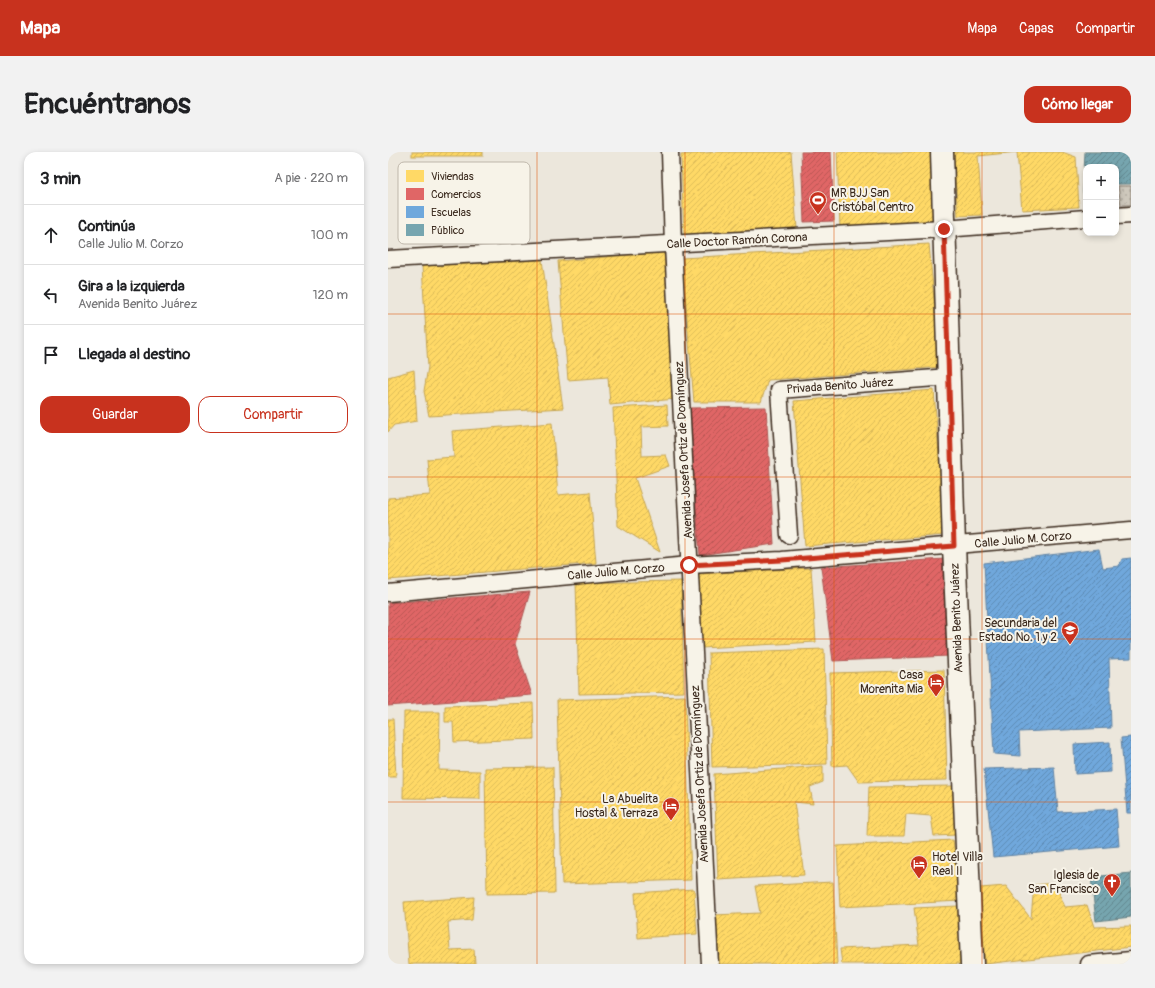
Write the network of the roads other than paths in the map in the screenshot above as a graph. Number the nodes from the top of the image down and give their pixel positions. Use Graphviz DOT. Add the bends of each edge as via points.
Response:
graph roads {
  1 [pos="670,152"];
  2 [pos="942,152"];
  3 [pos="1131,215"];
  4 [pos="1119,216"];
  5 [pos="1083,218"];
  6 [pos="944,229"];
  7 [pos="673,245"];
  8 [pos="388,259"];
  9 [pos="949,377"];
  10 [pos="1131,530"];
  11 [pos="789,535"];
  12 [pos="954,546"];
  13 [pos="689,565"];
  14 [pos="388,593"];
  15 [pos="1131,960"];
  16 [pos="710,964"];
  17 [pos="972,964"];
  18 [pos="1089,964"];
  1 -- 7 [label="street, Avenida Josefa Ortiz de Domínguez"];
  2 -- 6 [label="street, Avenida Benito Juárez"];
  3 -- 4 [label="street"];
  5 -- 6 [label="street, Calle Doctor Ramón Corona"];
  6 -- 7 [label="street, Calle Doctor Ramón Corona"];
  6 -- 9 [label="street, Avenida Benito Juárez"];
  7 -- 8 [label="street, Calle Doctor Ramón Corona"];
  7 -- 13 [label="street, Avenida Josefa Ortiz de Domínguez"];
  9 -- 11 [label="street, Privada Benito Juárez" via="779,390"];
  9 -- 12 [label="street, Avenida Benito Juárez"];
  10 -- 12 [label="street, Calle Julio M. Corzo"];
  12 -- 13 [label="street, Calle Julio M. Corzo"];
  12 -- 17 [label="street, Avenida Benito Juárez"];
  13 -- 14 [label="street, Calle Julio M. Corzo"];
  13 -- 16 [label="street, Avenida Josefa Ortiz de Domínguez"];
  15 -- 18 [label="street"];
}
